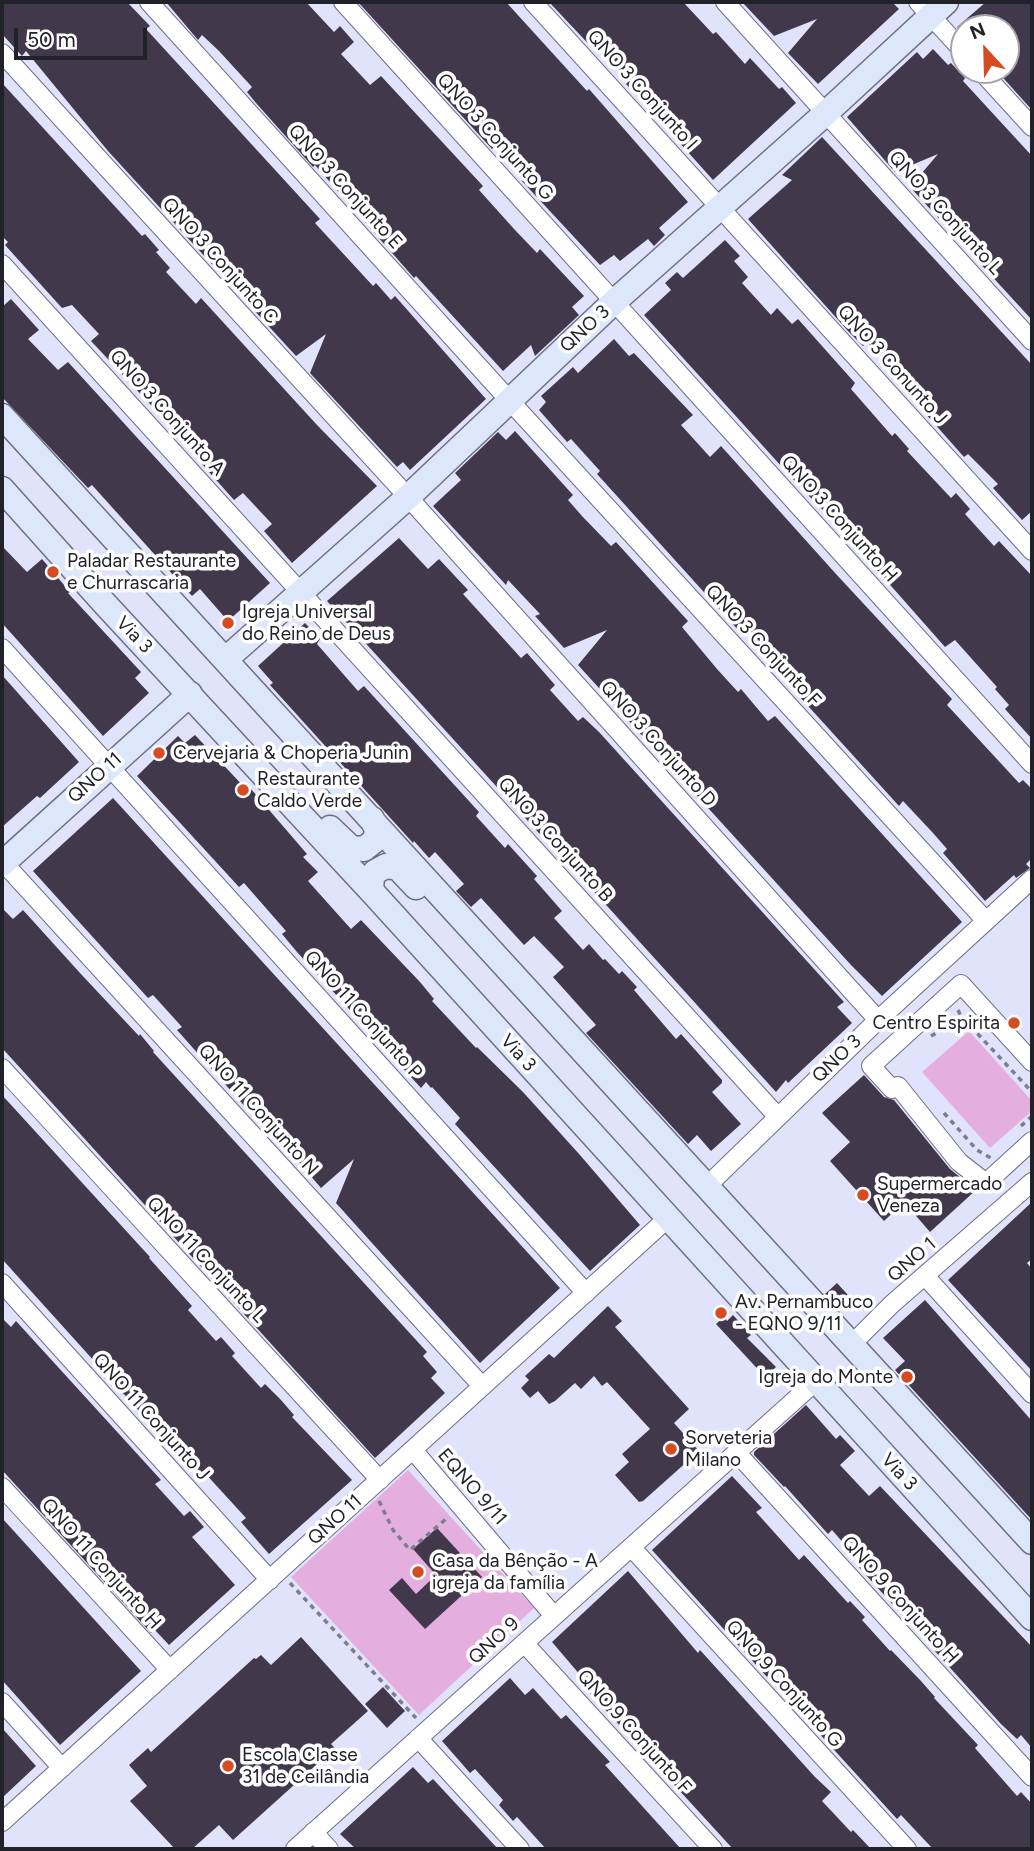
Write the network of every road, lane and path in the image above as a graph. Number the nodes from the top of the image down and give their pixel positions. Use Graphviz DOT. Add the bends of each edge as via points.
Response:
graph roads {
  1 [pos="149,2"];
  2 [pos="343,2"];
  3 [pos="533,2"];
  4 [pos="725,2"];
  5 [pos="931,6"];
  6 [pos="950,32"];
  7 [pos="2,53"];
  8 [pos="993,84"];
  9 [pos="826,113"];
  10 [pos="1032,127"];
  11 [pos="721,208"];
  12 [pos="2,264"];
  13 [pos="615,301"];
  14 [pos="1032,341"];
  15 [pos="509,401"];
  16 [pos="2,416"];
  17 [pos="2,434"];
  18 [pos="2,489"];
  19 [pos="408,497"];
  20 [pos="1032,551"];
  21 [pos="151,577"];
  22 [pos="301,591"];
  23 [pos="2,648"];
  24 [pos="226,659"];
  25 [pos="190,694"];
  26 [pos="225,732"];
  27 [pos="1032,764"];
  28 [pos="109,766"];
  29 [pos="372,819"];
  30 [pos="2,863"];
  31 [pos="1032,879"];
  32 [pos="374,895"];
  33 [pos="986,920"];
  34 [pos="539,1002"];
  35 [pos="878,1020"];
  36 [pos="931,1037"];
  37 [pos="1032,1062"];
  38 [pos="2,1068"];
  39 [pos="1032,1092"];
  40 [pos="944,1112"];
  41 [pos="778,1117"];
  42 [pos="1032,1141"];
  43 [pos="1005,1167"];
  44 [pos="1032,1183"];
  45 [pos="707,1186"];
  46 [pos="668,1218"];
  47 [pos="926,1277"];
  48 [pos="2,1283"];
  49 [pos="586,1293"];
  50 [pos="852,1344"];
  51 [pos="817,1381"];
  52 [pos="482,1386"];
  53 [pos="1032,1394"];
  54 [pos="413,1450"];
  55 [pos="736,1452"];
  56 [pos="376,1483"];
  57 [pos="2,1487"];
  58 [pos="920,1495"];
  59 [pos="461,1506"];
  60 [pos="1032,1542"];
  61 [pos="631,1547"];
  62 [pos="274,1575"];
  63 [pos="1032,1598"];
  64 [pos="554,1616"];
  65 [pos="1032,1618"];
  66 [pos="524,1643"];
  67 [pos="170,1670"];
  68 [pos="2,1702"];
  69 [pos="423,1734"];
  70 [pos="62,1768"];
  71 [pos="1032,1777"];
  72 [pos="2,1822"];
  73 [pos="313,1832"];
  74 [pos="295,1849"];
  75 [pos="329,1849"];
  76 [pos="520,1849"];
  77 [pos="713,1849"];
  78 [pos="907,1849"];
  1 -- 15 [label="street, QNO 3 Conjunto E"];
  2 -- 13 [label="street, QNO 3 Conjunto G"];
  3 -- 11 [label="street, QNO 3 Conjunto I"];
  4 -- 9 [label="street, QNO 3 Conjunto L"];
  5 -- 6 [label="street"];
  5 -- 9 [label="main road, QNO 3"];
  7 -- 19 [label="street, QNO 3 Conjunto C"];
  8 -- 10 [label="street"];
  9 -- 11 [label="main road, QNO 3"];
  9 -- 14 [label="street, QNO 3 Conjunto L"];
  11 -- 13 [label="main road, QNO 3"];
  11 -- 20 [label="street, QNO 3 Conunto J"];
  12 -- 22 [label="street, QNO 3 Conjunto A"];
  13 -- 15 [label="main road, QNO 3"];
  13 -- 27 [label="street, QNO 3 Conjunto H"];
  15 -- 19 [label="main road, QNO 3"];
  15 -- 33 [label="street, QNO 3 Conjunto F"];
  16 -- 21 [label="main road"];
  17 -- 21 [label="main road" via="88,527"];
  18 -- 25 [label="main road, Via 3"];
  19 -- 22 [label="main road, QNO 3"];
  19 -- 35 [label="street, QNO 3 Conjunto D"];
  21 -- 24 [label="main road"];
  22 -- 24 [label="main road, QNO 3"];
  22 -- 41 [label="street, QNO 3 Conjunto B"];
  23 -- 28 [label="street, QNO 11 Conjunto P"];
  24 -- 29 [label="main road"];
  25 -- 26 [label="main road, Via 3"];
  25 -- 28 [label="main road, QNO 11"];
  26 -- 29 [label="main road" via="269,761 351,848 364,849 374,841 377,830"];
  26 -- 32 [label="main road, Via 3"];
  28 -- 30 [label="main road, QNO 11"];
  28 -- 49 [label="street, QNO 11 Conjunto P"];
  29 -- 34 [label="main road"];
  30 -- 52 [label="street, QNO 11 Conjunto N"];
  31 -- 33 [label="street, QNO 3"];
  32 -- 34 [label="main road" via="370,883 375,872 386,866 398,868 480,956"];
  32 -- 46 [label="main road, Via 3"];
  33 -- 35 [label="street, QNO 3"];
  34 -- 45 [label="main road"];
  35 -- 41 [label="street, QNO 3"];
  36 -- 39 [label="path" via="942,1030 966,1027 976,1032"];
  37 -- 43 [label="street" via="961,984 871,1066 892,1089 898,1086 959,1162 986,1183"];
  38 -- 56 [label="street, QNO 11 Conjunto L"];
  40 -- 43 [label="path" via="977,1150"];
  41 -- 45 [label="street, QNO 3"];
  42 -- 43 [label="street"];
  44 -- 47 [label="street, QNO 1"];
  45 -- 50 [label="main road"];
  46 -- 49 [label="street, QNO 11"];
  46 -- 51 [label="main road, Via 3"];
  47 -- 50 [label="street, QNO 1"];
  47 -- 53 [label="street"];
  48 -- 62 [label="street, QNO 11 Conjunto J"];
  49 -- 52 [label="street, QNO 11"];
  50 -- 60 [label="main road"];
  51 -- 55 [label="street, QNO 9"];
  51 -- 58 [label="main road, Via 3"];
  52 -- 54 [label="street, QNO 11"];
  54 -- 56 [label="street, QNO 11"];
  54 -- 59 [label="street, EQNO 9/11"];
  55 -- 61 [label="street, QNO 9"];
  55 -- 71 [label="street, QNO 9 Conjunto H"];
  56 -- 59 [label="path" via="386,1518 412,1552"];
  56 -- 62 [label="street, QNO 11"];
  57 -- 67 [label="street, QNO 11 Conjunto H"];
  58 -- 63 [label="main road"];
  58 -- 65 [label="main road, Via 3"];
  59 -- 64 [label="street, EQNO 9/11"];
  61 -- 64 [label="street, QNO 9"];
  61 -- 78 [label="street, QNO 9 Conjunto G"];
  62 -- 67 [label="street, QNO 11"];
  62 -- 69 [label="path"];
  64 -- 66 [label="street, QNO 9"];
  66 -- 69 [label="street, QNO 9"];
  66 -- 77 [label="street, QNO 9 Conjunto F"];
  67 -- 70 [label="street, QNO 11"];
  68 -- 70 [label="street"];
  69 -- 73 [label="street, QNO 9"];
  69 -- 76 [label="street"];
  70 -- 72 [label="street, QNO 11"];
  73 -- 74 [label="street, QNO 9"];
  73 -- 75 [label="street"];
}
